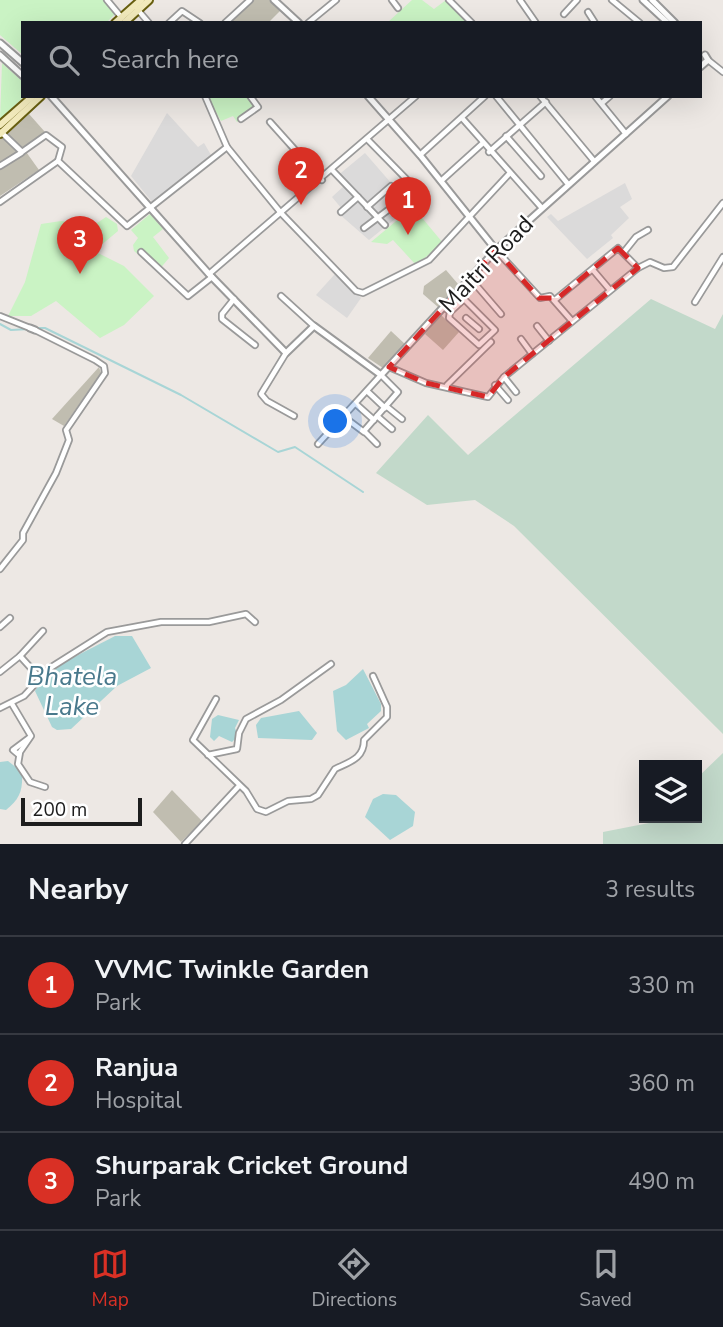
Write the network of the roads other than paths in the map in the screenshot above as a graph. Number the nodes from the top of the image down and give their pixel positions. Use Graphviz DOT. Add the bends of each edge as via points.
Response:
graph roads {
  1 [pos="107,0"];
  2 [pos="141,0"];
  3 [pos="149,0"];
  4 [pos="250,0"];
  5 [pos="274,0"];
  6 [pos="336,0"];
  7 [pos="392,0"];
  8 [pos="449,0"];
  9 [pos="520,0"];
  10 [pos="577,0"];
  11 [pos="612,0"];
  12 [pos="643,0"];
  13 [pos="652,0"];
  14 [pos="136,8"];
  15 [pos="398,8"];
  16 [pos="587,12"];
  17 [pos="564,14"];
  18 [pos="124,20"];
  19 [pos="147,21"];
  20 [pos="171,21"];
  21 [pos="197,21"];
  22 [pos="227,21"];
  23 [pos="297,21"];
  24 [pos="310,21"];
  25 [pos="470,21"];
  26 [pos="535,21"];
  27 [pos="594,21"];
  28 [pos="638,21"];
  29 [pos="665,21"];
  30 [pos="674,21"];
  31 [pos="0,43"];
  32 [pos="6,48"];
  33 [pos="0,55"];
  34 [pos="705,56"];
  35 [pos="21,61"];
  36 [pos="723,72"];
  37 [pos="21,74"];
  38 [pos="31,98"];
  39 [pos="39,98"];
  40 [pos="53,98"];
  41 [pos="206,98"];
  42 [pos="251,98"];
  43 [pos="370,98"];
  44 [pos="414,98"];
  45 [pos="483,98"];
  46 [pos="498,98"];
  47 [pos="542,98"];
  48 [pos="598,98"];
  49 [pos="608,98"];
  50 [pos="666,98"];
  51 [pos="546,102"];
  52 [pos="602,103"];
  53 [pos="461,118"];
  54 [pos="241,119"];
  55 [pos="270,122"];
  56 [pos="390,122"];
  57 [pos="518,125"];
  58 [pos="0,131"];
  59 [pos="626,134"];
  60 [pos="506,136"];
  61 [pos="368,140"];
  62 [pos="482,143"];
  63 [pos="227,147"];
  64 [pos="22,152"];
  65 [pos="489,152"];
  66 [pos="420,155"];
  67 [pos="58,161"];
  68 [pos="594,161"];
  69 [pos="0,166"];
  70 [pos="332,170"];
  71 [pos="509,174"];
  72 [pos="541,176"];
  73 [pos="321,180"];
  74 [pos="441,181"];
  75 [pos="568,184"];
  76 [pos="391,186"];
  77 [pos="421,194"];
  78 [pos="358,197"];
  79 [pos="0,202"];
  80 [pos="723,203"];
  81 [pos="396,204"];
  82 [pos="367,207"];
  83 [pos="151,208"];
  84 [pos="541,208"];
  85 [pos="341,212"];
  86 [pos="281,213"];
  87 [pos="378,218"];
  88 [pos="469,220"];
  89 [pos="385,225"];
  90 [pos="364,228"];
  91 [pos="648,230"];
  92 [pos="496,250"];
  93 [pos="141,252"];
  94 [pos="624,252"];
  95 [pos="723,257"];
  96 [pos="638,268"];
  97 [pos="593,270"];
  98 [pos="211,276"];
  99 [pos="470,278"];
  100 [pos="610,290"];
  101 [pos="281,296"];
  102 [pos="233,299"];
  103 [pos="556,299"];
  104 [pos="695,302"];
  105 [pos="447,309"];
  106 [pos="479,313"];
  107 [pos="501,314"];
  108 [pos="0,316"];
  109 [pos="466,318"];
  110 [pos="572,321"];
  111 [pos="471,323"];
  112 [pos="314,326"];
  113 [pos="537,326"];
  114 [pos="479,329"];
  115 [pos="521,339"];
  116 [pos="549,341"];
  117 [pos="491,342"];
  118 [pos="255,345"];
  119 [pos="286,353"];
  120 [pos="533,354"];
  121 [pos="389,367"];
  122 [pos="381,376"];
  123 [pos="504,377"];
  124 [pos="446,385"];
  125 [pos="495,385"];
  126 [pos="368,391"];
  127 [pos="516,392"];
  128 [pos="508,400"];
  129 [pos="356,404"];
  130 [pos="386,407"];
  131 [pos="293,416"];
  132 [pos="344,417"];
  133 [pos="376,418"];
  134 [pos="402,419"];
  135 [pos="392,429"];
  136 [pos="365,432"];
  137 [pos="318,444"];
  138 [pos="377,444"];
  139 [pos="0,567"];
  140 [pos="10,618"];
  141 [pos="255,622"];
  142 [pos="0,627"];
  143 [pos="43,631"];
  144 [pos="20,656"];
  145 [pos="331,664"];
  146 [pos="1,670"];
  147 [pos="373,676"];
  148 [pos="39,677"];
  149 [pos="216,699"];
  150 [pos="12,704"];
  151 [pos="0,708"];
  152 [pos="207,756"];
  153 [pos="239,786"];
  154 [pos="46,787"];
  155 [pos="185,844"];
  1 -- 18 [label="street"];
  2 -- 14 [label="main road"];
  3 -- 14 [label="main road"];
  4 -- 22 [label="street"];
  5 -- 23 [label="street"];
  6 -- 24 [label="street"];
  7 -- 15 [label="street"];
  8 -- 25 [label="street"];
  9 -- 26 [label="street"];
  10 -- 17 [label="street"];
  11 -- 28 [label="street"];
  12 -- 29 [label="street"];
  13 -- 30 [label="street"];
  14 -- 18 [label="main road"];
  14 -- 19 [label="street"];
  16 -- 27 [label="street"];
  20 -- 21 [label="street" via="182,11"];
  31 -- 32 [label="street"];
  32 -- 33 [label="street"];
  32 -- 35 [label="street"];
  33 -- 37 [label="street"];
  34 -- 36 [label="street"];
  38 -- 58 [label="main road"];
  39 -- 58 [label="main road"];
  40 -- 83 [label="street"];
  41 -- 63 [label="street"];
  42 -- 54 [label="street" via="258,107"];
  43 -- 56 [label="street"];
  44 -- 56 [label="street"];
  45 -- 53 [label="street"];
  46 -- 57 [label="street"];
  47 -- 51 [label="street"];
  48 -- 52 [label="street"];
  49 -- 52 [label="street"];
  50 -- 59 [label="street, Maitri Road"];
  51 -- 57 [label="street"];
  51 -- 68 [label="street"];
  52 -- 59 [label="street"];
  53 -- 62 [label="street"];
  53 -- 66 [label="street"];
  55 -- 73 [label="street"];
  56 -- 61 [label="street"];
  56 -- 66 [label="street"];
  57 -- 60 [label="street"];
  57 -- 75 [label="street"];
  58 -- 64 [label="street"];
  59 -- 68 [label="street, Maitri Road"];
  60 -- 65 [label="street"];
  60 -- 72 [label="street"];
  61 -- 70 [label="street"];
  61 -- 77 [label="street"];
  62 -- 65 [label="street"];
  62 -- 74 [label="street"];
  63 -- 83 [label="street"];
  63 -- 86 [label="street"];
  64 -- 67 [label="street" via="50,135 62,147"];
  64 -- 69 [label="street"];
  65 -- 71 [label="street"];
  66 -- 74 [label="street"];
  67 -- 79 [label="street"];
  67 -- 83 [label="street" via="127,226"];
  68 -- 75 [label="street, Maitri Road"];
  70 -- 73 [label="street"];
  70 -- 78 [label="street"];
  71 -- 84 [label="street"];
  71 -- 88 [label="street"];
  73 -- 86 [label="street"];
  74 -- 88 [label="street"];
  75 -- 84 [label="street, Maitri Road"];
  76 -- 82 [label="street"];
  78 -- 82 [label="street"];
  78 -- 85 [label="street"];
  80 -- 96 [label="street" via="673,267 650,262"];
  81 -- 87 [label="street"];
  82 -- 87 [label="street"];
  83 -- 98 [label="street"];
  84 -- 92 [label="street, Maitri Road"];
  86 -- 88 [label="street" via="363,293 429,260"];
  86 -- 98 [label="street"];
  87 -- 89 [label="street"];
  87 -- 90 [label="street"];
  88 -- 92 [label="street"];
  91 -- 94 [label="street"];
  92 -- 99 [label="street, Maitri Road"];
  92 -- 103 [label="street" via="541,299"];
  93 -- 98 [label="street" via="188,296"];
  94 -- 96 [label="street"];
  94 -- 97 [label="street" via="618,248"];
  95 -- 104 [label="street"];
  96 -- 100 [label="street"];
  97 -- 100 [label="street"];
  97 -- 103 [label="street"];
  98 -- 102 [label="street"];
  99 -- 105 [label="street, Maitri Road"];
  99 -- 107 [label="street"];
  100 -- 110 [label="street"];
  101 -- 112 [label="street"];
  102 -- 118 [label="street" via="222,319"];
  102 -- 119 [label="street"];
  103 -- 110 [label="street"];
  105 -- 106 [label="street" via="464,299"];
  105 -- 106 [label="street" via="449,318 479,345 495,330"];
  105 -- 121 [label="street, Maitri Road"];
  106 -- 111 [label="street"];
  108 -- 139 [label="street" via="95,360 105,373 66,430 69,440 23,540"];
  109 -- 111 [label="street"];
  110 -- 116 [label="street"];
  111 -- 114 [label="street"];
  112 -- 119 [label="street"];
  112 -- 122 [label="street"];
  113 -- 116 [label="street"];
  115 -- 120 [label="street"];
  116 -- 120 [label="street"];
  117 -- 124 [label="street"];
  119 -- 131 [label="street" via="261,394"];
  120 -- 123 [label="street"];
  121 -- 122 [label="street, Maitri Road"];
  121 -- 124 [label="street" via="426,383"];
  122 -- 126 [label="street, Maitri Road"];
  122 -- 130 [label="street" via="398,391"];
  123 -- 125 [label="street"];
  123 -- 127 [label="street"];
  124 -- 125 [label="street" via="488,397"];
  125 -- 128 [label="street"];
  126 -- 129 [label="street, Maitri Road"];
  126 -- 130 [label="street"];
  129 -- 132 [label="street, Maitri Road"];
  129 -- 133 [label="street"];
  130 -- 133 [label="street"];
  130 -- 134 [label="street"];
  132 -- 136 [label="street"];
  132 -- 137 [label="street, Maitri Road"];
  133 -- 135 [label="street"];
  133 -- 136 [label="street"];
  136 -- 138 [label="street"];
  140 -- 142 [label="street"];
  141 -- 148 [label="street" via="246,614 209,622 161,622 117,629"];
  143 -- 144 [label="street"];
  144 -- 146 [label="street"];
  144 -- 148 [label="street"];
  145 -- 152 [label="street" via="246,719 237,749"];
  147 -- 153 [label="street" via="387,717 364,740 365,749 349,765 335,769 318,795 266,811 257,809"];
  148 -- 150 [label="street"];
  149 -- 152 [label="street" via="193,740"];
  150 -- 151 [label="street"];
  150 -- 154 [label="street" via="30,738 18,764 26,777"];
  152 -- 153 [label="street"];
  153 -- 155 [label="street"];
}
